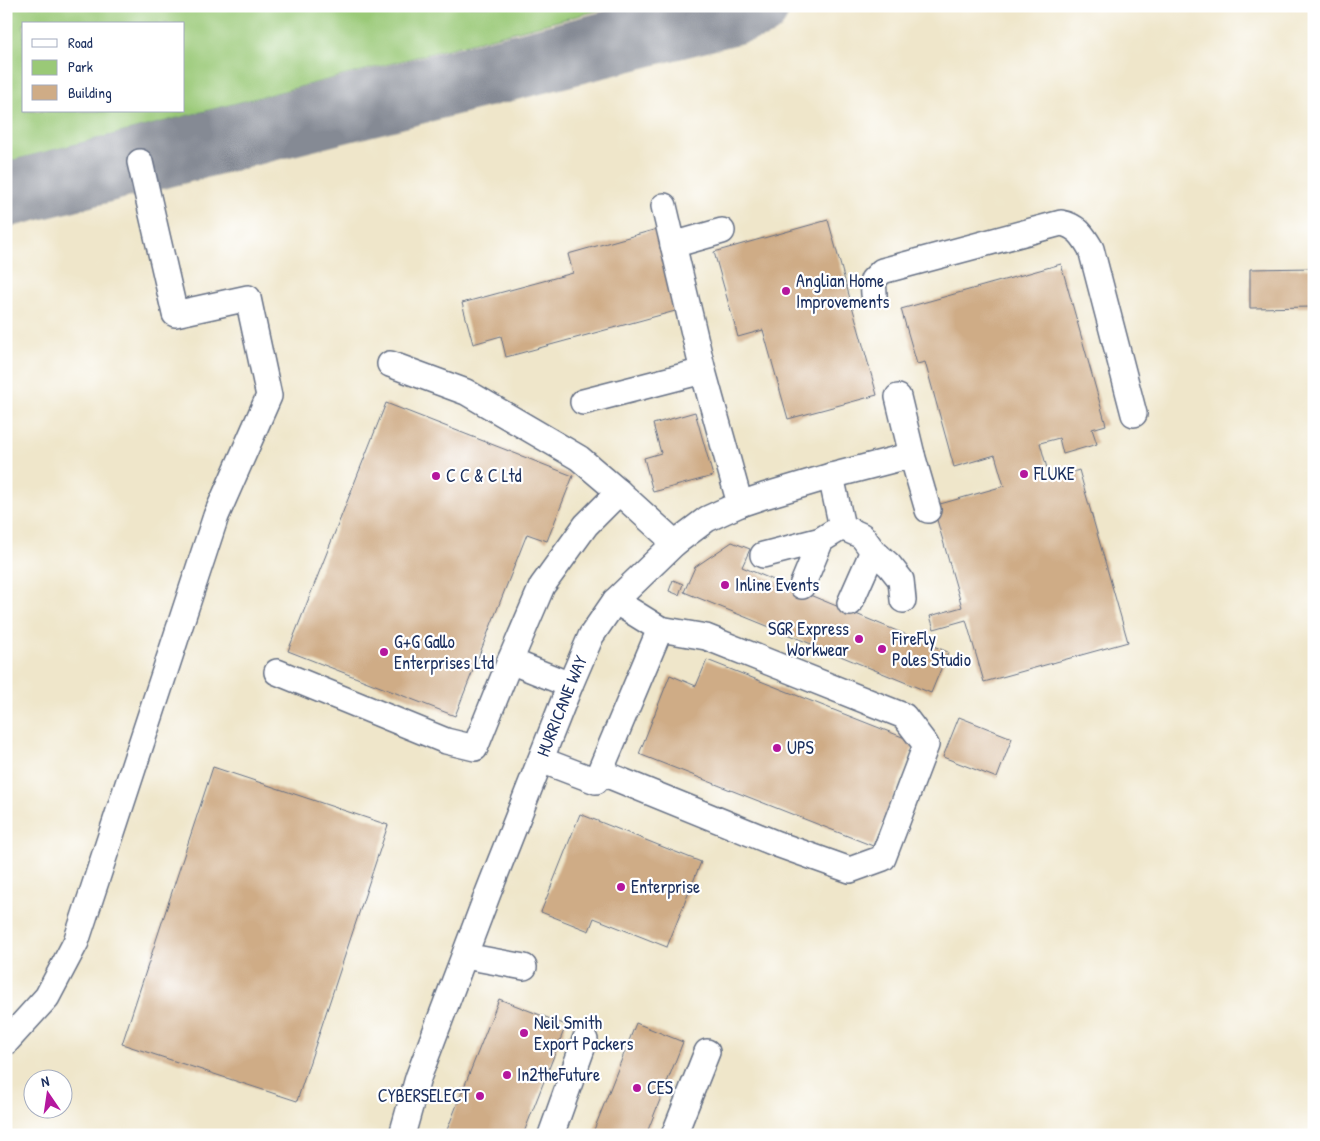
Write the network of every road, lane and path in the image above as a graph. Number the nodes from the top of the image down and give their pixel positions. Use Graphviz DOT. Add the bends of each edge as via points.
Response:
graph roads {
  1 [pos="140,162"];
  2 [pos="664,206"];
  3 [pos="722,231"];
  4 [pos="673,245"];
  5 [pos="874,294"];
  6 [pos="390,364"];
  7 [pos="704,371"];
  8 [pos="898,398"];
  9 [pos="584,402"];
  10 [pos="1134,414"];
  11 [pos="912,455"];
  12 [pos="831,476"];
  13 [pos="619,492"];
  14 [pos="740,504"];
  15 [pos="928,510"];
  16 [pos="842,527"];
  17 [pos="821,540"];
  18 [pos="675,543"];
  19 [pos="874,551"];
  20 [pos="763,555"];
  21 [pos="802,586"];
  22 [pos="903,600"];
  23 [pos="615,601"];
  24 [pos="850,603"];
  25 [pos="660,629"];
  26 [pos="510,661"];
  27 [pos="277,672"];
  28 [pos="570,686"];
  29 [pos="541,760"];
  30 [pos="600,772"];
  31 [pos="464,956"];
  32 [pos="524,967"];
  33 [pos="584,1040"];
  34 [pos="6,1042"];
  35 [pos="706,1052"];
  36 [pos="402,1135"];
  37 [pos="551,1135"];
  38 [pos="674,1135"];
  1 -- 34 [label="street" via="175,314 248,298 269,396 216,516 76,942 47,997"];
  2 -- 4 [label="street"];
  3 -- 4 [label="street"];
  4 -- 7 [label="street"];
  5 -- 10 [label="street" via="873,280 882,271 1061,223 1071,225 1082,233 1092,249"];
  6 -- 13 [label="street" via="466,392 579,458"];
  7 -- 9 [label="street"];
  7 -- 14 [label="street"];
  8 -- 11 [label="street"];
  11 -- 12 [label="street, HURRICANE WAY"];
  11 -- 15 [label="street"];
  12 -- 14 [label="street, HURRICANE WAY"];
  12 -- 16 [label="street"];
  13 -- 18 [label="street"];
  13 -- 26 [label="street" via="586,525 542,586"];
  14 -- 18 [label="street, HURRICANE WAY" via="707,519"];
  16 -- 17 [label="street"];
  16 -- 19 [label="street" via="862,536"];
  17 -- 20 [label="street"];
  17 -- 21 [label="street"];
  18 -- 23 [label="street, HURRICANE WAY"];
  19 -- 22 [label="street" via="901,580"];
  19 -- 24 [label="street"];
  23 -- 25 [label="street"];
  23 -- 28 [label="street, HURRICANE WAY" via="591,636"];
  25 -- 30 [label="street"];
  25 -- 30 [label="street" via="706,638 904,716 926,745 883,858 850,870"];
  26 -- 27 [label="street" via="475,748 446,741"];
  26 -- 28 [label="street"];
  28 -- 29 [label="street, HURRICANE WAY"];
  29 -- 30 [label="street" via="596,781"];
  29 -- 31 [label="street, HURRICANE WAY"];
  31 -- 32 [label="street"];
  31 -- 36 [label="street, HURRICANE WAY" via="418,1078"];
  33 -- 37 [label="street"];
  35 -- 38 [label="street"];
}
